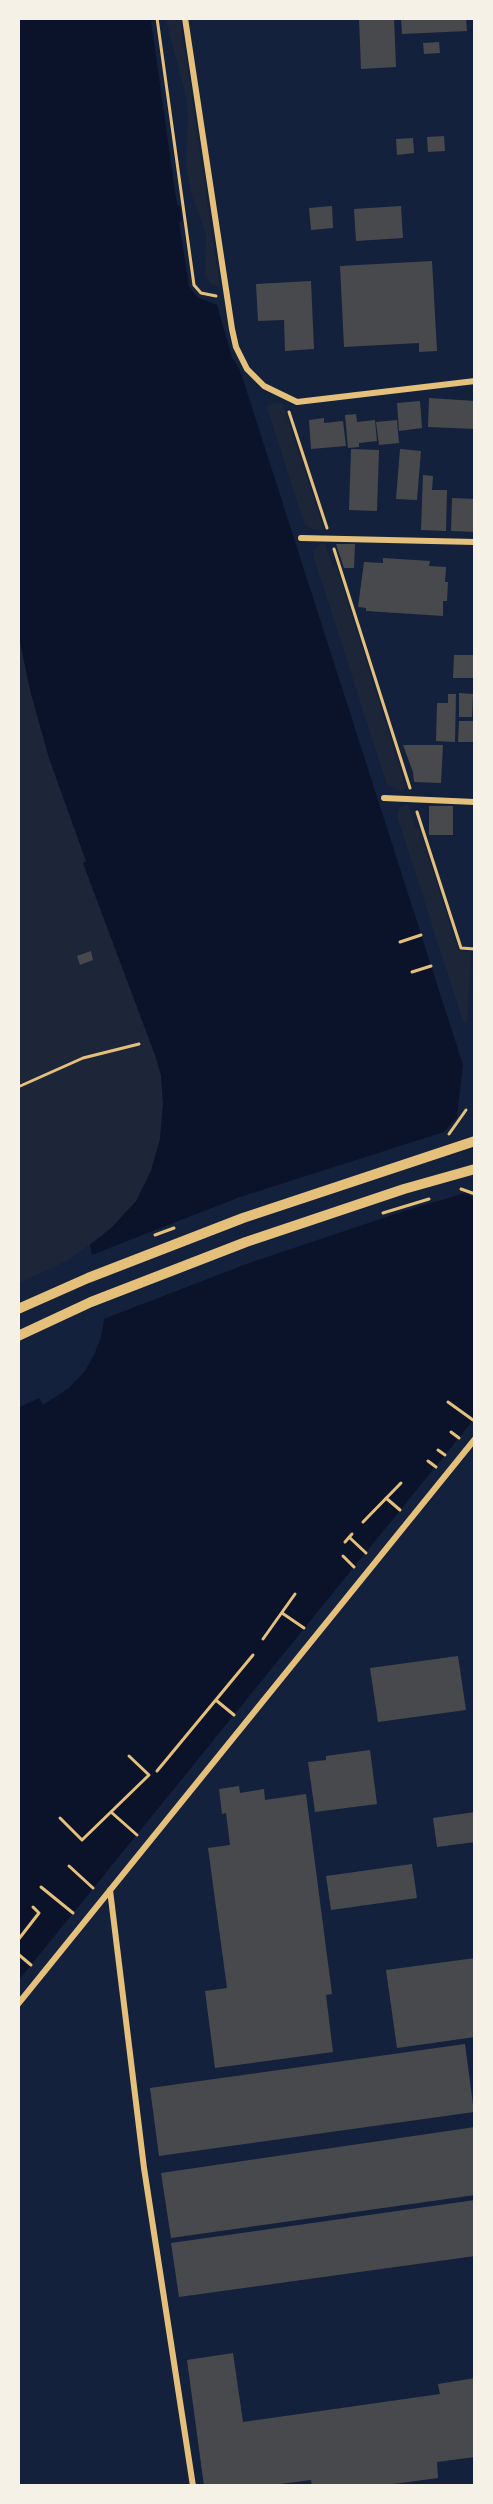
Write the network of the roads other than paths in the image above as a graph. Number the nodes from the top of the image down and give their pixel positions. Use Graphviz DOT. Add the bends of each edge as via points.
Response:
graph roads {
  1 [pos="185,18"];
  2 [pos="475,381"];
  3 [pos="301,538"];
  4 [pos="475,542"];
  5 [pos="384,798"];
  6 [pos="475,802"];
  7 [pos="475,1141"];
  8 [pos="475,1169"];
  9 [pos="18,1309"];
  10 [pos="18,1336"];
  11 [pos="475,1439"];
  12 [pos="110,1890"];
  13 [pos="18,2004"];
  14 [pos="193,2486"];
  1 -- 2 [label="street" via="227,298 236,347 247,369 264,386 297,402"];
  3 -- 4 [label="street"];
  5 -- 6 [label="street"];
  7 -- 9 [label="street" via="243,1218"];
  8 -- 10 [label="street" via="280,1230 91,1302"];
  11 -- 12 [label="street"];
  12 -- 13 [label="street"];
  12 -- 14 [label="street" via="144,2168"];
}
